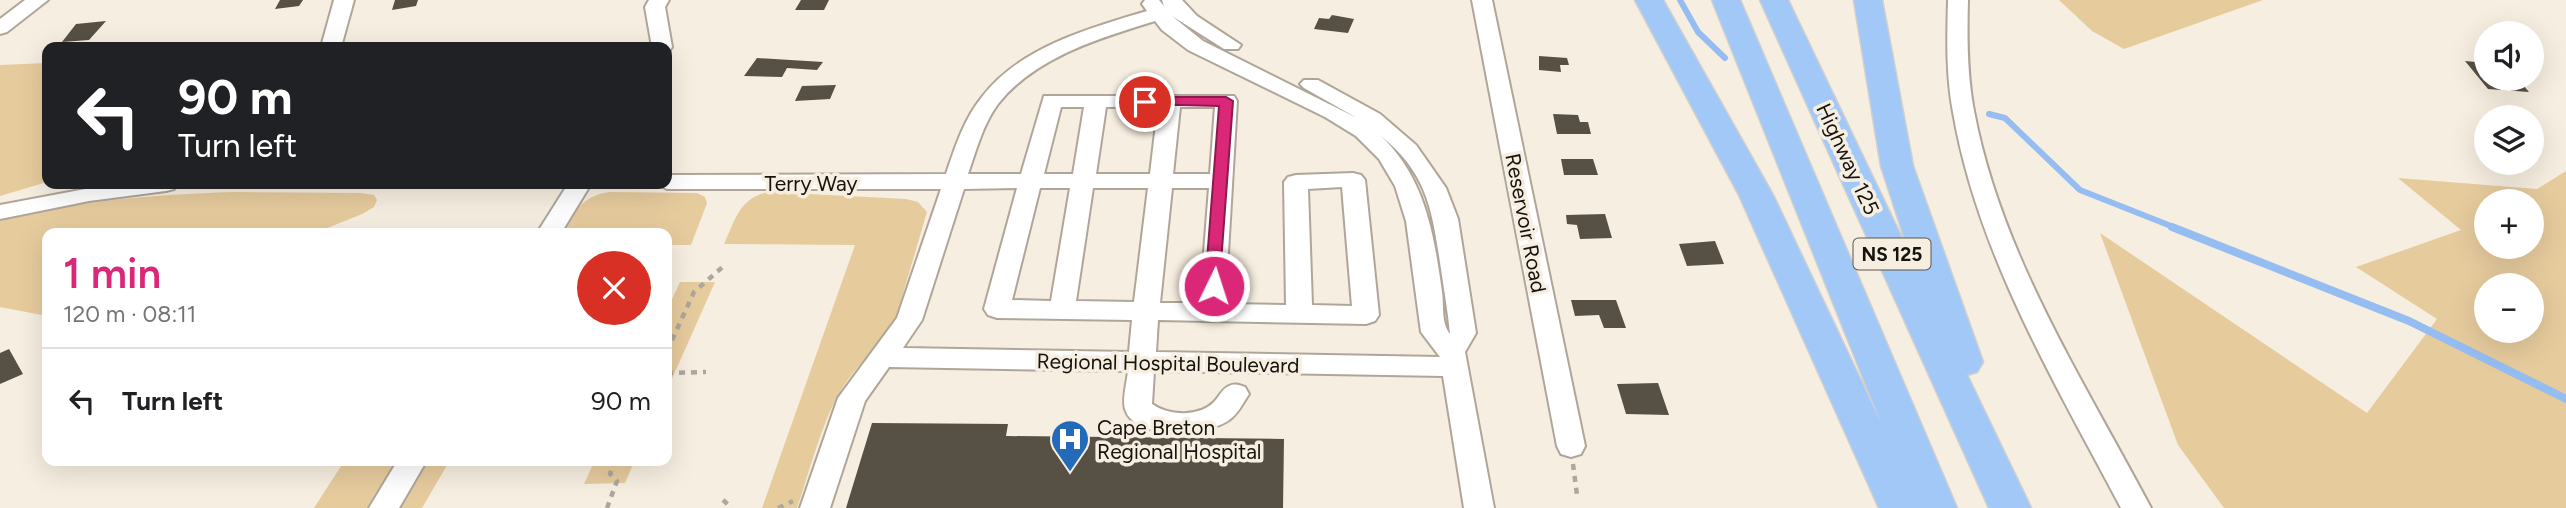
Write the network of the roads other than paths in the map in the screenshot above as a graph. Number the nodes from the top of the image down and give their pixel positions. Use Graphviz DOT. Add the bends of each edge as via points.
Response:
graph roads {
  1 [pos="38,0"];
  2 [pos="344,0"];
  3 [pos="1482,0"];
  4 [pos="1648,0"];
  5 [pos="1726,0"];
  6 [pos="1774,0"];
  7 [pos="1868,0"];
  8 [pos="1958,0"];
  9 [pos="657,3"];
  10 [pos="1164,6"];
  11 [pos="0,28"];
  12 [pos="332,42"];
  13 [pos="661,42"];
  14 [pos="1170,101"];
  15 [pos="1096,102"];
  16 [pos="1222,181"];
  17 [pos="672,182"];
  18 [pos="1083,182"];
  19 [pos="1161,182"];
  20 [pos="955,183"];
  21 [pos="1030,183"];
  22 [pos="128,189"];
  23 [pos="576,189"];
  24 [pos="0,212"];
  25 [pos="552,228"];
  26 [pos="1062,310"];
  27 [pos="1146,311"];
  28 [pos="1212,312"];
  29 [pos="1299,314"];
  30 [pos="882,357"];
  31 [pos="1453,360"];
  32 [pos="1142,363"];
  33 [pos="1236,394"];
  34 [pos="1571,446"];
  35 [pos="409,466"];
  36 [pos="384,508"];
  37 [pos="815,508"];
  38 [pos="1479,508"];
  39 [pos="1900,508"];
  40 [pos="1936,508"];
  41 [pos="2012,508"];
  42 [pos="2136,508"];
  1 -- 11 [label="street"];
  2 -- 12 [label="street"];
  3 -- 34 [label="street, Reservoir Road"];
  4 -- 39 [label="highway" via="1751,185"];
  5 -- 40 [label="highway, NS 125"];
  6 -- 41 [label="highway, Highway 125 / NS 125"];
  7 -- 41 [label="highway" via="1897,166"];
  8 -- 42 [label="street" via="1957,44 1966,126 1985,189 2033,316"];
  9 -- 13 [label="street"];
  10 -- 20 [label="street" via="1073,43 1012,79 981,114"];
  10 -- 31 [label="street" via="1186,38 1352,124 1386,153 1410,192 1422,239 1434,332"];
  14 -- 15 [label="street"];
  14 -- 16 [label="street" via="1226,101"];
  14 -- 19 [label="street"];
  15 -- 18 [label="street"];
  15 -- 21 [label="street" via="1052,101"];
  16 -- 19 [label="street, Terry Way"];
  16 -- 28 [label="street"];
  17 -- 20 [label="street, Terry Way"];
  18 -- 19 [label="street, Terry Way"];
  18 -- 21 [label="street, Terry Way"];
  18 -- 26 [label="street"];
  19 -- 27 [label="street"];
  20 -- 21 [label="street, Terry Way"];
  20 -- 30 [label="street" via="909,320"];
  21 -- 26 [label="street" via="997,309"];
  22 -- 24 [label="street"];
  23 -- 25 [label="street"];
  26 -- 27 [label="street"];
  27 -- 28 [label="street"];
  27 -- 32 [label="street"];
  28 -- 29 [label="street"];
  29 -- 29 [label="street" via="1366,314 1353,180 1296,182"];
  30 -- 32 [label="street, Regional Hospital Boulevard"];
  30 -- 37 [label="street" via="852,398"];
  31 -- 32 [label="street, Regional Hospital Boulevard"];
  31 -- 38 [label="street"];
  32 -- 33 [label="street" via="1138,408 1156,421 1202,422 1226,408"];
  35 -- 36 [label="street"];
}
